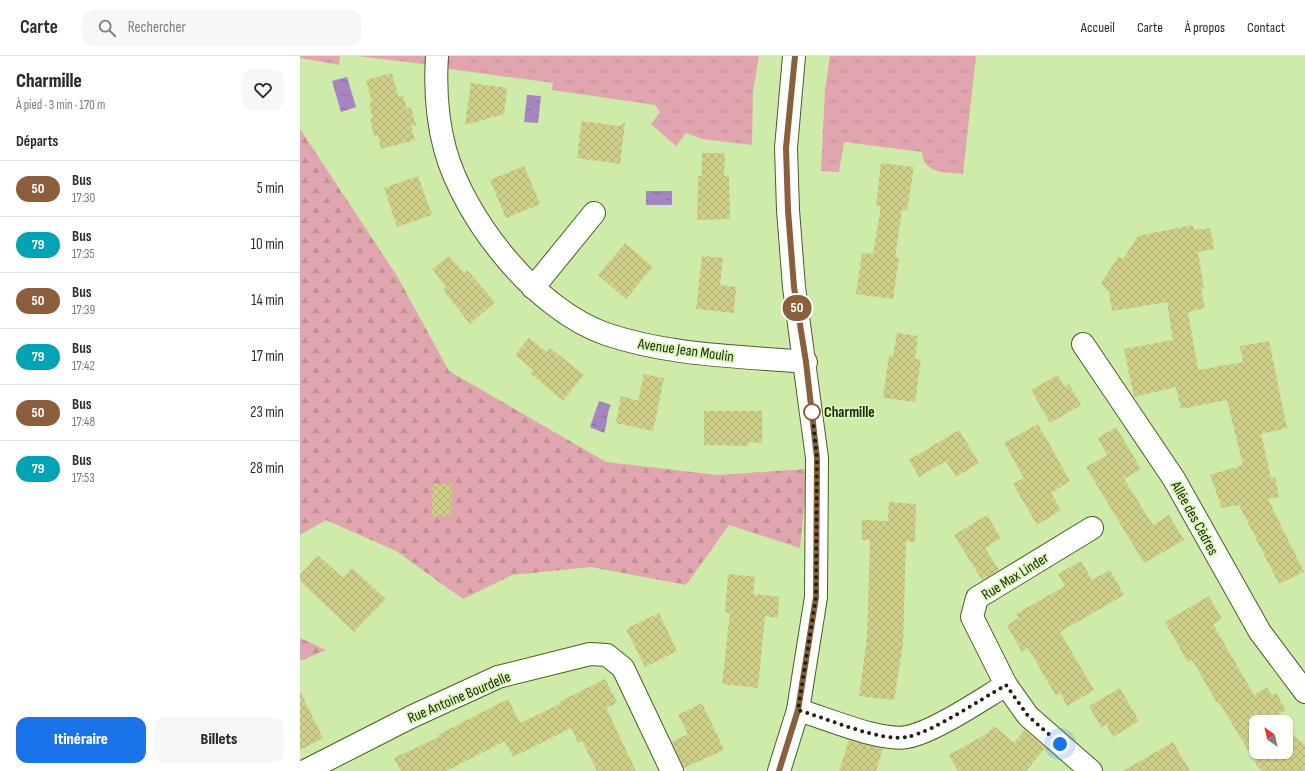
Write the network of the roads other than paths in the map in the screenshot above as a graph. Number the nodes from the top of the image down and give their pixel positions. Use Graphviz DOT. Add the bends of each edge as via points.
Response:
graph roads {
  1 [pos="437,56"];
  2 [pos="794,56"];
  3 [pos="594,214"];
  4 [pos="534,288"];
  5 [pos="1083,344"];
  6 [pos="806,362"];
  7 [pos="1092,528"];
  8 [pos="1006,685"];
  9 [pos="1305,692"];
  10 [pos="798,710"];
  11 [pos="305,771"];
  12 [pos="672,771"];
  13 [pos="779,771"];
  14 [pos="1091,771"];
  1 -- 4 [label="street, Avenue Jean Moulin" via="438,118 452,171 467,204 502,254"];
  2 -- 6 [label="street" via="786,148 788,210 794,287"];
  3 -- 4 [label="street"];
  4 -- 6 [label="street, Avenue Jean Moulin" via="572,317 598,330 653,348 727,357"];
  5 -- 9 [label="street, Allée des Cèdres" via="1174,479 1260,632"];
  6 -- 10 [label="street" via="817,458 816,597"];
  7 -- 8 [label="street, Rue Max Linder" via="978,598 972,617"];
  8 -- 10 [label="street" via="929,729 906,737 883,736"];
  8 -- 14 [label="street, Rue Max Linder" via="1028,716"];
  10 -- 13 [label="street"];
  11 -- 12 [label="street, Rue Antoine Bourdelle" via="411,717 498,677 590,654 607,655 623,668"];
}
